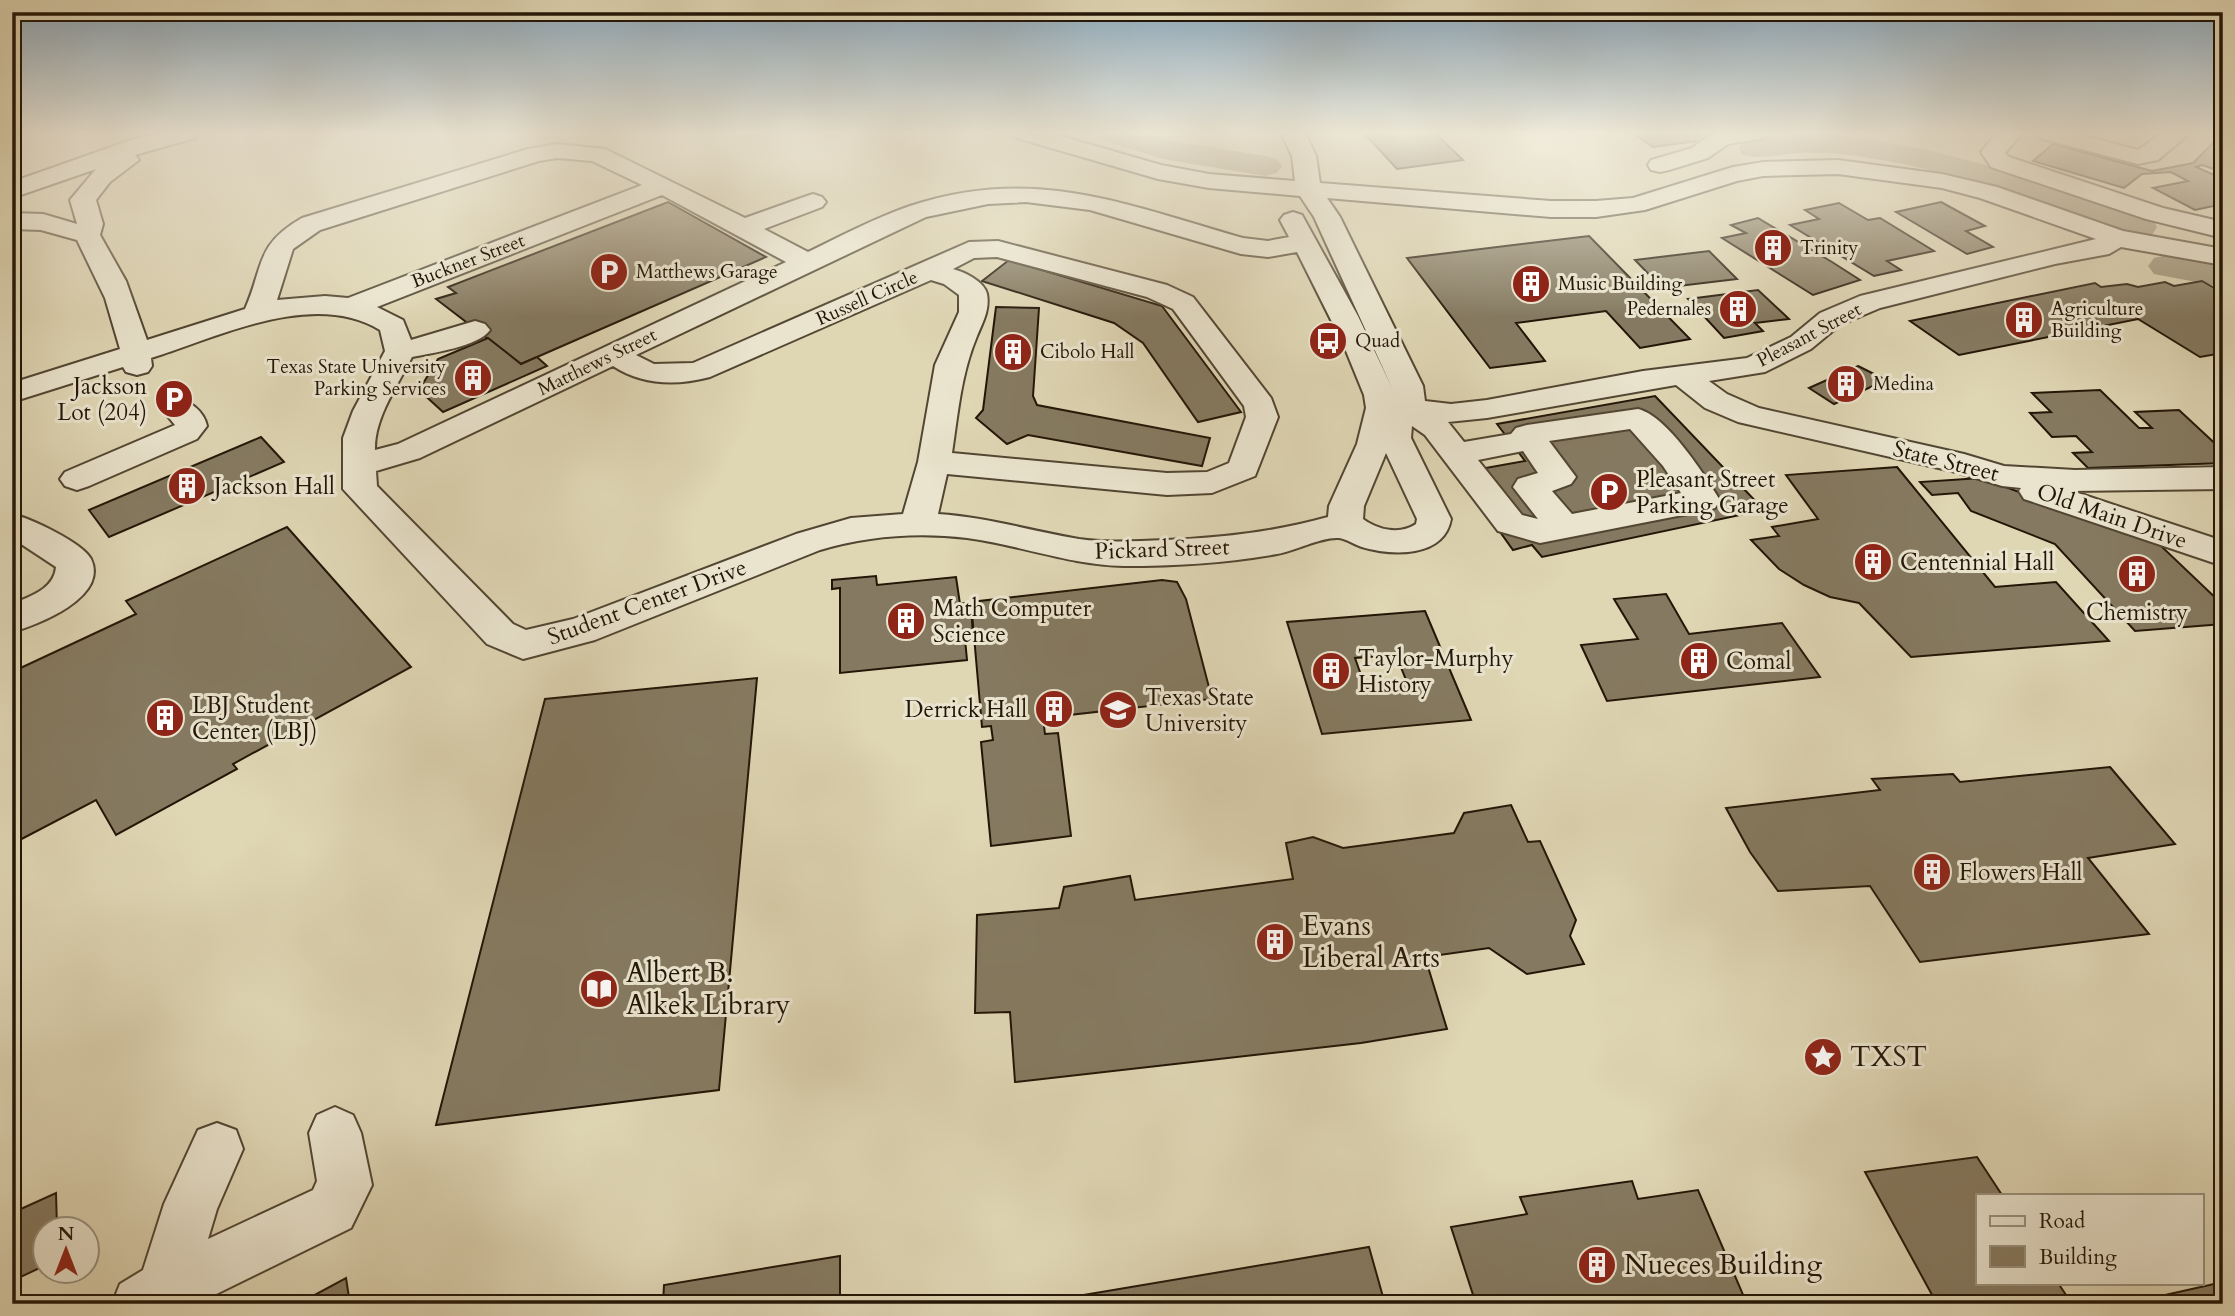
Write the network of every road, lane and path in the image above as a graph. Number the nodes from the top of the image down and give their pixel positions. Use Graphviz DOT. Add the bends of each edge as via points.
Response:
graph roads {
  1 [pos="86,194"];
  2 [pos="410,194"];
  3 [pos="641,194"];
  4 [pos="679,194"];
  5 [pos="1019,194"];
  6 [pos="1030,194"];
  7 [pos="1305,194"];
  8 [pos="1312,194"];
  9 [pos="1362,194"];
  10 [pos="1671,194"];
  11 [pos="1995,194"];
  12 [pos="2097,194"];
  13 [pos="813,202"];
  14 [pos="12,221"];
  15 [pos="743,228"];
  16 [pos="2212,228"];
  17 [pos="87,235"];
  18 [pos="2118,238"];
  19 [pos="1305,242"];
  20 [pos="834,251"];
  21 [pos="2212,255"];
  22 [pos="808,263"];
  23 [pos="1351,268"];
  24 [pos="929,271"];
  25 [pos="1299,275"];
  26 [pos="351,307"];
  27 [pos="258,312"];
  28 [pos="614,323"];
  29 [pos="475,330"];
  30 [pos="627,348"];
  31 [pos="400,351"];
  32 [pos="136,359"];
  33 [pos="1684,376"];
  34 [pos="12,393"];
  35 [pos="176,407"];
  36 [pos="1396,408"];
  37 [pos="1513,444"];
  38 [pos="1456,453"];
  39 [pos="934,462"];
  40 [pos="358,466"];
  41 [pos="2002,476"];
  42 [pos="2223,478"];
  43 [pos="77,479"];
  44 [pos="920,524"];
  45 [pos="1346,524"];
  46 [pos="12,525"];
  47 [pos="1564,527"];
  48 [pos="851,528"];
  49 [pos="2223,554"];
  50 [pos="12,619"];
  51 [pos="335,1133"];
  52 [pos="217,1149"];
  53 [pos="152,1296"];
  1 -- 17 [label="street"];
  2 -- 27 [label="street" via="334,215 311,224 283,244"];
  3 -- 26 [label="street, Buckner Street"];
  4 -- 15 [label="street"];
  5 -- 20 [label="street, Matthews Street" via="988,196 917,212"];
  6 -- 19 [label="street, Matthews Street" via="1093,203 1241,246 1268,249"];
  7 -- 19 [label="street" via="1291,218"];
  8 -- 23 [label="street"];
  9 -- 10 [label="street" via="1596,209"];
  11 -- 18 [label="street"];
  12 -- 16 [label="street"];
  13 -- 15 [label="street"];
  14 -- 17 [label="street" via="43,222"];
  15 -- 22 [label="street"];
  16 -- 21 [label="street" via="2198,242"];
  17 -- 32 [label="street" via="108,268"];
  18 -- 21 [label="street"];
  18 -- 33 [label="street, Pleasant Street" via="2100,248 1870,302 1830,318 1801,342 1754,366"];
  19 -- 25 [label="street"];
  20 -- 22 [label="street, Matthews Street"];
  20 -- 25 [label="street, Matthews Street" via="946,210 1018,201 1078,207"];
  22 -- 30 [label="street, Matthews Street"];
  23 -- 25 [label="street"];
  23 -- 36 [label="street" via="1408,386"];
  24 -- 30 [label="street, Russell Circle" via="699,371 648,374"];
  24 -- 39 [label="street, Russell Circle" via="954,278 973,292 974,312 950,365"];
  24 -- 39 [label="street" via="969,250 998,248 1157,291 1182,303 1260,405 1262,417 1243,469 1212,482 1167,484"];
  25 -- 36 [label="street" via="1340,311 1378,392"];
  26 -- 27 [label="street" via="307,304"];
  26 -- 31 [label="street" via="393,326"];
  27 -- 32 [label="street"];
  28 -- 30 [label="street, Russell Circle"];
  29 -- 31 [label="street"];
  30 -- 40 [label="street, Matthews Street" via="409,451"];
  31 -- 40 [label="street, Student Center Drive" via="365,420"];
  32 -- 34 [label="street"];
  33 -- 36 [label="street, Pleasant Street" via="1643,380 1553,405 1451,413"];
  33 -- 41 [label="street, State Street" via="1716,401 1749,415"];
  35 -- 43 [label="street" via="190,420 186,432"];
  36 -- 38 [label="street" via="1436,428"];
  36 -- 45 [label="street" via="1347,499"];
  36 -- 45 [label="street" via="1395,438 1430,509 1432,528 1418,538 1400,541 1365,536"];
  37 -- 38 [label="street"];
  38 -- 47 [label="street" via="1510,523 1540,531"];
  39 -- 44 [label="street, Russell Circle"];
  40 -- 48 [label="street, Student Center Drive" via="360,489 500,634 523,645 582,630"];
  41 -- 42 [label="street, State Street" via="2076,481"];
  41 -- 49 [label="street, Old Main Drive"];
  44 -- 45 [label="street, Pickard Street" via="968,527 1082,551 1123,554 1279,542"];
  44 -- 48 [label="street, Pickard Street"];
  46 -- 50 [label="street" via="75,562 72,580 61,593"];
  47 -- 47 [label="street" via="1615,517 1703,499 1675,459 1637,418 1527,435 1559,477 1530,487"];
  51 -- 53 [label="street" via="345,1185 332,1209"];
  52 -- 53 [label="street"];
}
